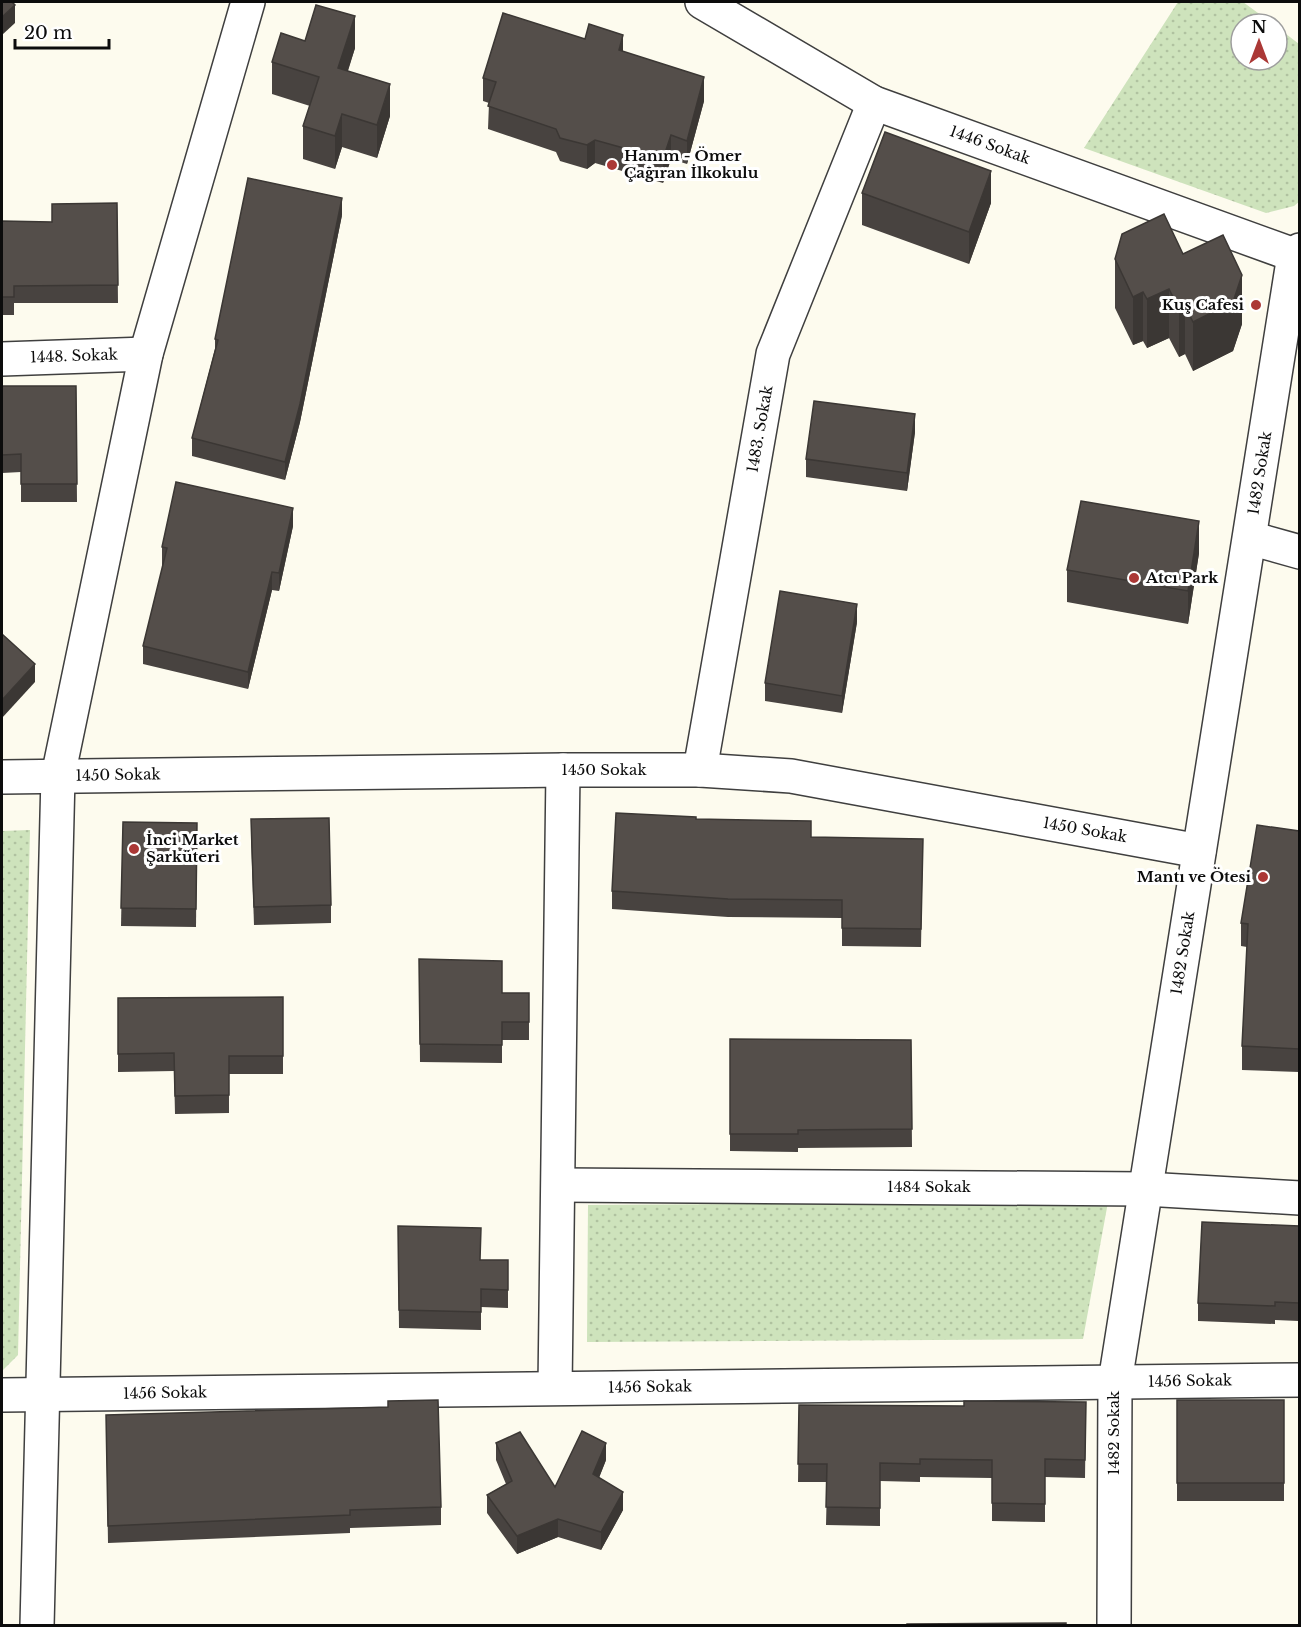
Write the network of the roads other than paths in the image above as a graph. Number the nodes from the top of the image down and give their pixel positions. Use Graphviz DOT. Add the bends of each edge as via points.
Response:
graph roads {
  1 [pos="248,2"];
  2 [pos="702,2"];
  3 [pos="874,103"];
  4 [pos="1297,252"];
  5 [pos="146,354"];
  6 [pos="2,359"];
  7 [pos="1250,538"];
  8 [pos="1299,552"];
  9 [pos="563,770"];
  10 [pos="700,770"];
  11 [pos="58,776"];
  12 [pos="2,777"];
  13 [pos="1199,851"];
  14 [pos="559,1185"];
  15 [pos="1145,1189"];
  16 [pos="1299,1198"];
  17 [pos="1299,1380"];
  18 [pos="1114,1382"];
  19 [pos="555,1388"];
  20 [pos="2,1395"];
  21 [pos="44,1395"];
  22 [pos="37,1626"];
  23 [pos="1114,1626"];
  1 -- 5 [label="street"];
  2 -- 3 [label="street, 1446 Sokak"];
  3 -- 4 [label="street, 1446 Sokak"];
  3 -- 10 [label="street, 1483. Sokak" via="773,354"];
  4 -- 7 [label="street, 1482 Sokak"];
  5 -- 6 [label="street, 1448. Sokak"];
  5 -- 11 [label="street"];
  7 -- 8 [label="street"];
  7 -- 13 [label="street, 1482 Sokak"];
  9 -- 10 [label="street, 1450 Sokak"];
  9 -- 11 [label="street, 1450 Sokak"];
  9 -- 14 [label="street"];
  10 -- 13 [label="street, 1450 Sokak" via="791,776"];
  11 -- 12 [label="street, 1450 Sokak"];
  11 -- 21 [label="street"];
  13 -- 15 [label="street, 1482 Sokak"];
  14 -- 15 [label="street, 1484 Sokak"];
  14 -- 19 [label="street"];
  15 -- 16 [label="street, 1484 Sokak"];
  15 -- 18 [label="street, 1482 Sokak"];
  17 -- 18 [label="street, 1456 Sokak"];
  18 -- 19 [label="street, 1456 Sokak"];
  18 -- 23 [label="street, 1482 Sokak"];
  19 -- 21 [label="street, 1456 Sokak"];
  20 -- 21 [label="street, 1456 Sokak"];
  21 -- 22 [label="street"];
}
